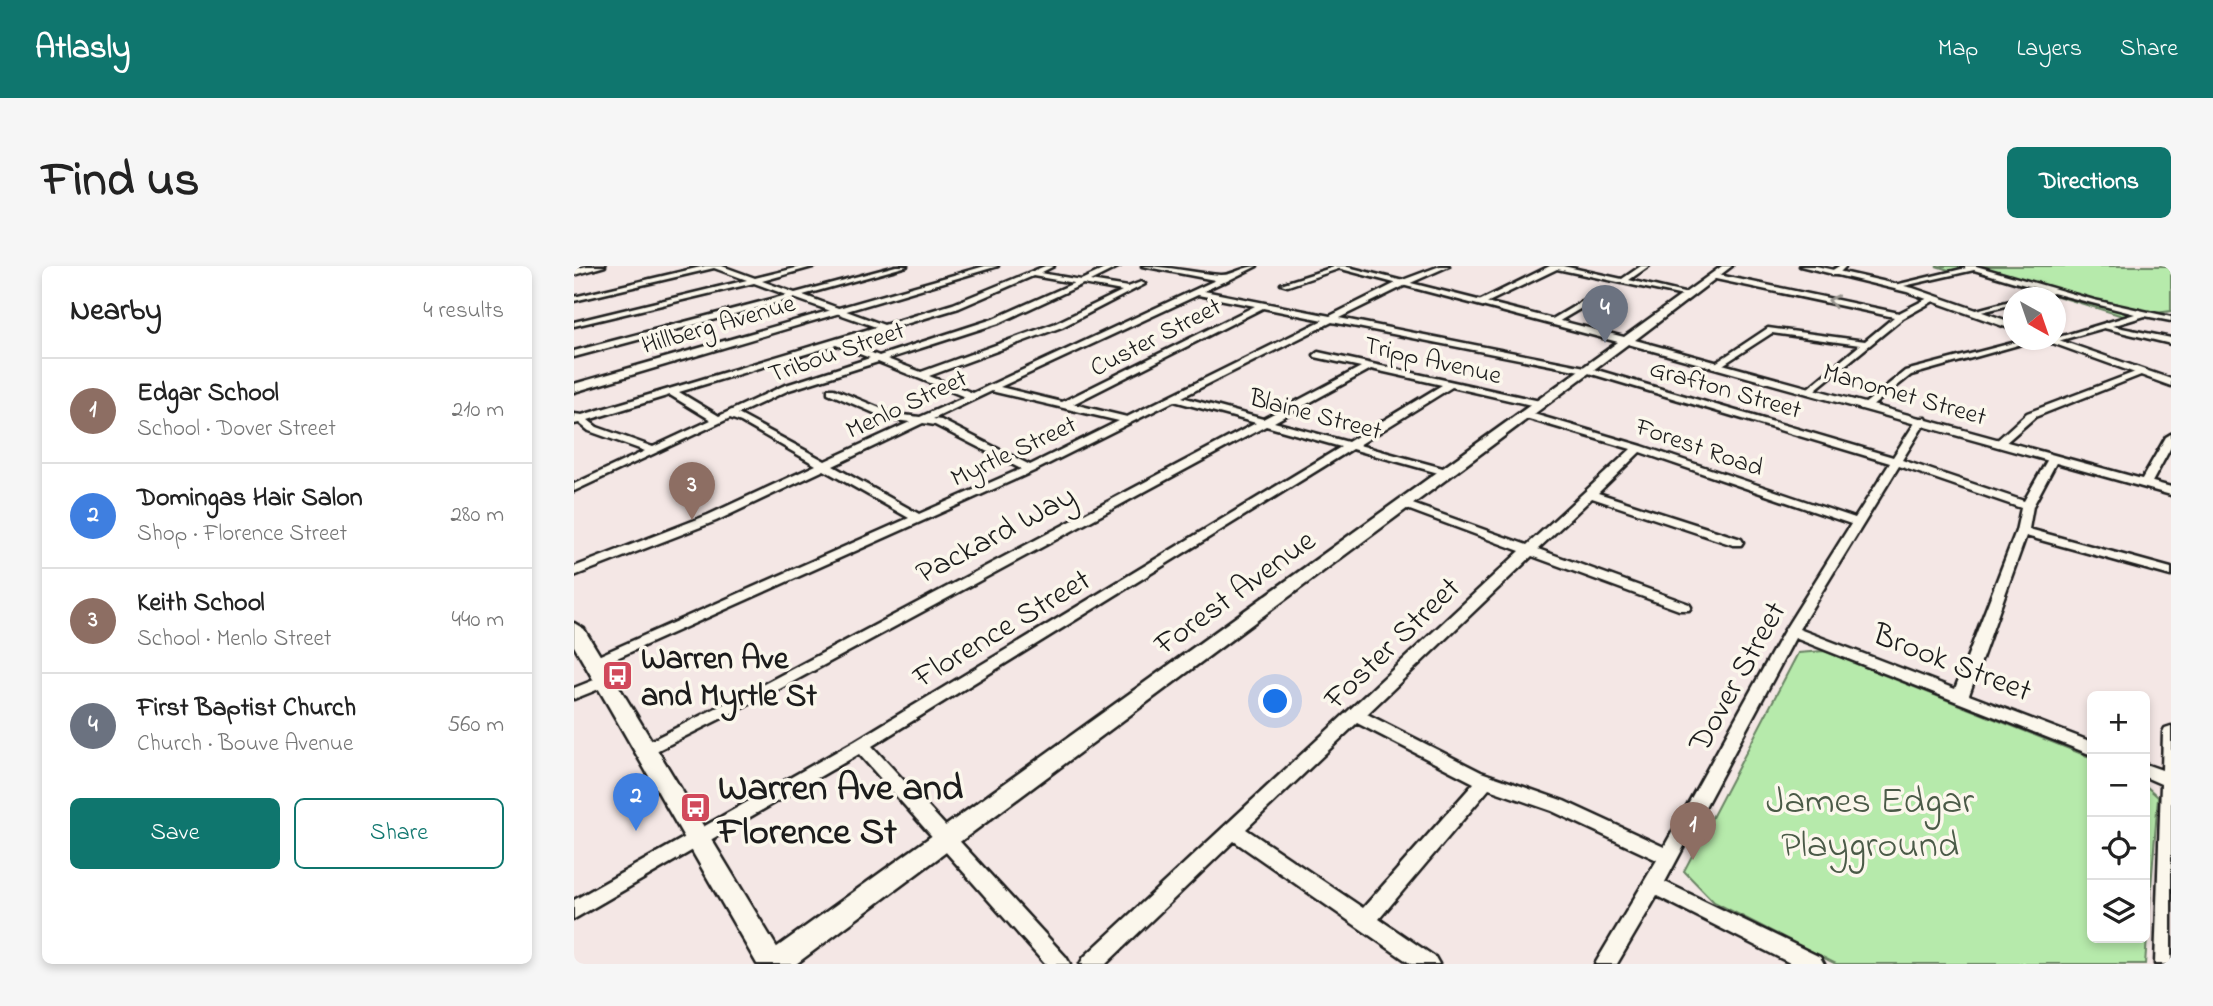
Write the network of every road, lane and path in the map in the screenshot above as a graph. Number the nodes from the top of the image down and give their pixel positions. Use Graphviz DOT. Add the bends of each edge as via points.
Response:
graph roads {
  1 [pos="600,266"];
  2 [pos="714,266"];
  3 [pos="813,266"];
  4 [pos="904,266"];
  5 [pos="994,266"];
  6 [pos="1051,266"];
  7 [pos="1117,266"];
  8 [pos="1146,266"];
  9 [pos="1252,266"];
  10 [pos="1446,266"];
  11 [pos="1555,266"];
  12 [pos="1646,266"];
  13 [pos="1804,266"];
  14 [pos="1843,266"];
  15 [pos="1339,267"];
  16 [pos="1971,267"];
  17 [pos="1721,271"];
  18 [pos="574,272"];
  19 [pos="1834,273"];
  20 [pos="1033,274"];
  21 [pos="1225,279"];
  22 [pos="752,281"];
  23 [pos="1622,282"];
  24 [pos="1080,283"];
  25 [pos="1142,284"];
  26 [pos="1285,284"];
  27 [pos="1403,284"];
  28 [pos="1895,286"];
  29 [pos="2040,287"];
  30 [pos="1130,290"];
  31 [pos="1201,293"];
  32 [pos="1603,293"];
  33 [pos="2066,294"];
  34 [pos="794,295"];
  35 [pos="1688,295"];
  36 [pos="1935,298"];
  37 [pos="574,299"];
  38 [pos="1481,302"];
  39 [pos="1263,305"];
  40 [pos="2003,305"];
  41 [pos="840,311"];
  42 [pos="1973,312"];
  43 [pos="2143,314"];
  44 [pos="1900,316"];
  45 [pos="1331,319"];
  46 [pos="2171,319"];
  47 [pos="1553,321"];
  48 [pos="2003,323"];
  49 [pos="574,324"];
  50 [pos="2105,327"];
  51 [pos="885,328"];
  52 [pos="2066,337"];
  53 [pos="1627,340"];
  54 [pos="2171,341"];
  55 [pos="837,342"];
  56 [pos="1865,343"];
  57 [pos="2066,345"];
  58 [pos="2003,348"];
  59 [pos="574,354"];
  60 [pos="1318,355"];
  61 [pos="876,359"];
  62 [pos="1718,364"];
  63 [pos="1370,366"];
  64 [pos="1587,370"];
  65 [pos="2141,373"];
  66 [pos="922,374"];
  67 [pos="2171,383"];
  68 [pos="1451,384"];
  69 [pos="574,388"];
  70 [pos="995,388"];
  71 [pos="1811,390"];
  72 [pos="831,391"];
  73 [pos="672,392"];
  74 [pos="972,396"];
  75 [pos="1175,398"];
  76 [pos="1065,404"];
  77 [pos="1868,405"];
  78 [pos="1533,409"];
  79 [pos="723,416"];
  80 [pos="575,418"];
  81 [pos="1129,420"];
  82 [pos="1922,420"];
  83 [pos="916,421"];
  84 [pos="1263,422"];
  85 [pos="2171,438"];
  86 [pos="1999,443"];
  87 [pos="1351,446"];
  88 [pos="1638,448"];
  89 [pos="653,450"];
  90 [pos="2053,459"];
  91 [pos="1897,462"];
  92 [pos="826,465"];
  93 [pos="1030,469"];
  94 [pos="1446,472"];
  95 [pos="2145,484"];
  96 [pos="574,488"];
  97 [pos="2171,491"];
  98 [pos="1590,494"];
  99 [pos="1403,504"];
  100 [pos="2027,506"];
  101 [pos="919,519"];
  102 [pos="1859,523"];
  103 [pos="2022,531"];
  104 [pos="1737,542"];
  105 [pos="1528,550"];
  106 [pos="574,572"];
  107 [pos="2171,572"];
  108 [pos="1684,607"];
  109 [pos="574,629"];
  110 [pos="1791,631"];
  111 [pos="599,672"];
  112 [pos="574,694"];
  113 [pos="1961,695"];
  114 [pos="1356,715"];
  115 [pos="2171,732"];
  116 [pos="861,745"];
  117 [pos="2087,747"];
  118 [pos="646,750"];
  119 [pos="2150,772"];
  120 [pos="2170,780"];
  121 [pos="1486,781"];
  122 [pos="1233,830"];
  123 [pos="698,840"];
  124 [pos="945,840"];
  125 [pos="1668,857"];
  126 [pos="1653,885"];
  127 [pos="574,910"];
  128 [pos="1366,920"];
  129 [pos="774,964"];
  130 [pos="1059,964"];
  131 [pos="1091,964"];
  132 [pos="1428,964"];
  133 [pos="1606,964"];
  134 [pos="1812,964"];
  135 [pos="2166,964"];
  1 -- 18 [label="main road"];
  2 -- 22 [label="street"];
  2 -- 37 [label="street"];
  3 -- 22 [label="street"];
  4 -- 34 [label="street"];
  5 -- 41 [label="street, Hillberg Avenue"];
  6 -- 20 [label="street"];
  7 -- 24 [label="street, Tribou Street"];
  8 -- 21 [label="street"];
  9 -- 21 [label="street, Menlo Street"];
  10 -- 27 [label="street, Myrtle Street"];
  11 -- 23 [label="street"];
  11 -- 38 [label="street"];
  12 -- 23 [label="street"];
  13 -- 19 [label="street"];
  14 -- 19 [label="street"];
  15 -- 26 [label="street"];
  15 -- 27 [label="street, Manomet Street"];
  16 -- 28 [label="street"];
  16 -- 29 [label="street"];
  17 -- 35 [label="street, Forest Avenue"];
  44 -- 17 [label="street, one-way"];
  19 -- 28 [label="street"];
  20 -- 24 [label="street"];
  20 -- 51 [label="street" via="956,306"];
  21 -- 31 [label="street, Menlo Street"];
  22 -- 34 [label="street"];
  22 -- 49 [label="street"];
  23 -- 35 [label="street"];
  24 -- 30 [label="street"];
  24 -- 61 [label="street, Tribou Street" via="996,321"];
  25 -- 30 [label="street"];
  27 -- 38 [label="street, Manomet Street"];
  27 -- 45 [label="street, Myrtle Street"];
  28 -- 36 [label="street"];
  30 -- 66 [label="street" via="1059,325"];
  31 -- 39 [label="street, Grafton Street"];
  31 -- 70 [label="street, Menlo Street"];
  32 -- 47 [label="street"];
  33 -- 43 [label="street"];
  34 -- 41 [label="street"];
  34 -- 59 [label="street"];
  35 -- 53 [label="street, Forest Avenue"];
  36 -- 42 [label="street"];
  36 -- 44 [label="street"];
  38 -- 47 [label="street, Manomet Street"];
  39 -- 45 [label="street, Grafton Street"];
  39 -- 76 [label="street, Custer Street"];
  40 -- 42 [label="street"];
  41 -- 51 [label="street"];
  41 -- 69 [label="street, Hillberg Avenue"];
  42 -- 48 [label="street"];
  43 -- 46 [label="street"];
  43 -- 50 [label="street"];
  44 -- 56 [label="street"];
  45 -- 64 [label="street, Grafton Street"];
  45 -- 75 [label="street, Myrtle Street"];
  47 -- 53 [label="street, Manomet Street"];
  50 -- 52 [label="street"];
  50 -- 54 [label="street"];
  51 -- 55 [label="street"];
  53 -- 62 [label="street, Manomet Street"];
  53 -- 64 [label="street, Forest Avenue"];
  55 -- 61 [label="street"];
  55 -- 73 [label="street"];
  56 -- 62 [label="street" via="1771,330"];
  56 -- 71 [label="street"];
  57 -- 65 [label="street"];
  58 -- 77 [label="street" via="1908,373"];
  60 -- 63 [label="street, Tripp Avenue"];
  61 -- 66 [label="street"];
  61 -- 79 [label="street, Tribou Street" via="786,388"];
  62 -- 71 [label="street, Manomet Street"];
  63 -- 68 [label="street, Tripp Avenue"];
  63 -- 84 [label="street, Packard Way"];
  64 -- 78 [label="street, Forest Avenue"];
  64 -- 91 [label="street, Grafton Street"];
  65 -- 67 [label="street"];
  65 -- 86 [label="street" via="2031,415"];
  66 -- 74 [label="street"];
  68 -- 78 [label="street, Tripp Avenue"];
  68 -- 87 [label="street, Florence Street"];
  70 -- 74 [label="street, Menlo Street"];
  70 -- 76 [label="street"];
  71 -- 77 [label="street, Manomet Street"];
  72 -- 83 [label="street" via="892,417"];
  73 -- 79 [label="street"];
  73 -- 80 [label="street"];
  74 -- 83 [label="street, Menlo Street"];
  75 -- 81 [label="street, Myrtle Street"];
  75 -- 84 [label="street, Blaine Street"];
  76 -- 81 [label="street"];
  77 -- 82 [label="street, Manomet Street"];
  78 -- 88 [label="street, Forest Road"];
  78 -- 94 [label="street, Forest Avenue"];
  79 -- 89 [label="street, Tribou Street"];
  79 -- 92 [label="street" via="745,420"];
  80 -- 89 [label="street"];
  81 -- 93 [label="street, Myrtle Street"];
  82 -- 86 [label="street, Manomet Street"];
  82 -- 91 [label="street, Dover Street"];
  83 -- 92 [label="street, Menlo Street"];
  83 -- 93 [label="street" via="937,422"];
  84 -- 87 [label="street, Blaine Street"];
  84 -- 118 [label="street, Packard Way"];
  85 -- 95 [label="street"];
  86 -- 90 [label="street, Manomet Street"];
  87 -- 94 [label="street, Blaine Street"];
  87 -- 116 [label="street, Florence Street"];
  88 -- 98 [label="street, Foster Street"];
  88 -- 102 [label="street, Forest Road"];
  89 -- 96 [label="street, Tribou Street"];
  90 -- 95 [label="street, Manomet Street"];
  90 -- 100 [label="street"];
  91 -- 100 [label="street, Grafton Street"];
  91 -- 102 [label="street, Dover Street"];
  92 -- 101 [label="street"];
  92 -- 106 [label="street, Menlo Street" via="712,518"];
  93 -- 101 [label="street, Myrtle Street"];
  94 -- 99 [label="street, Forest Avenue"];
  95 -- 97 [label="street, Manomet Street"];
  98 -- 104 [label="street"];
  98 -- 105 [label="street, Foster Street"];
  99 -- 105 [label="street"];
  99 -- 124 [label="street, Forest Avenue"];
  100 -- 103 [label="street"];
  101 -- 111 [label="street, Myrtle Street"];
  102 -- 110 [label="street, Dover Street"];
  103 -- 107 [label="street"];
  103 -- 113 [label="street"];
  105 -- 108 [label="street"];
  105 -- 114 [label="street, Foster Street"];
  109 -- 111 [label="main road"];
  110 -- 113 [label="street, Brook Street"];
  110 -- 125 [label="street, Dover Street"];
  111 -- 112 [label="street, Myrtle Street"];
  111 -- 118 [label="main road"];
  113 -- 117 [label="street, Brook Street"];
  114 -- 121 [label="street"];
  114 -- 122 [label="street, Foster Street"];
  115 -- 120 [label="street"];
  116 -- 123 [label="street, Florence Street"];
  116 -- 124 [label="street"];
  118 -- 123 [label="main road"];
  119 -- 120 [label="street"];
  120 -- 135 [label="street"];
  121 -- 125 [label="street" via="1558,806"];
  121 -- 128 [label="street"];
  122 -- 128 [label="street"];
  122 -- 131 [label="street, Foster Street"];
  123 -- 127 [label="street, Florence Street"];
  123 -- 129 [label="main road"];
  124 -- 129 [label="street, Forest Avenue"];
  124 -- 130 [label="street"];
  125 -- 126 [label="street, Dover Street"];
  126 -- 133 [label="street, Dover Street"];
  126 -- 134 [label="street"];
  128 -- 132 [label="street"];
}
